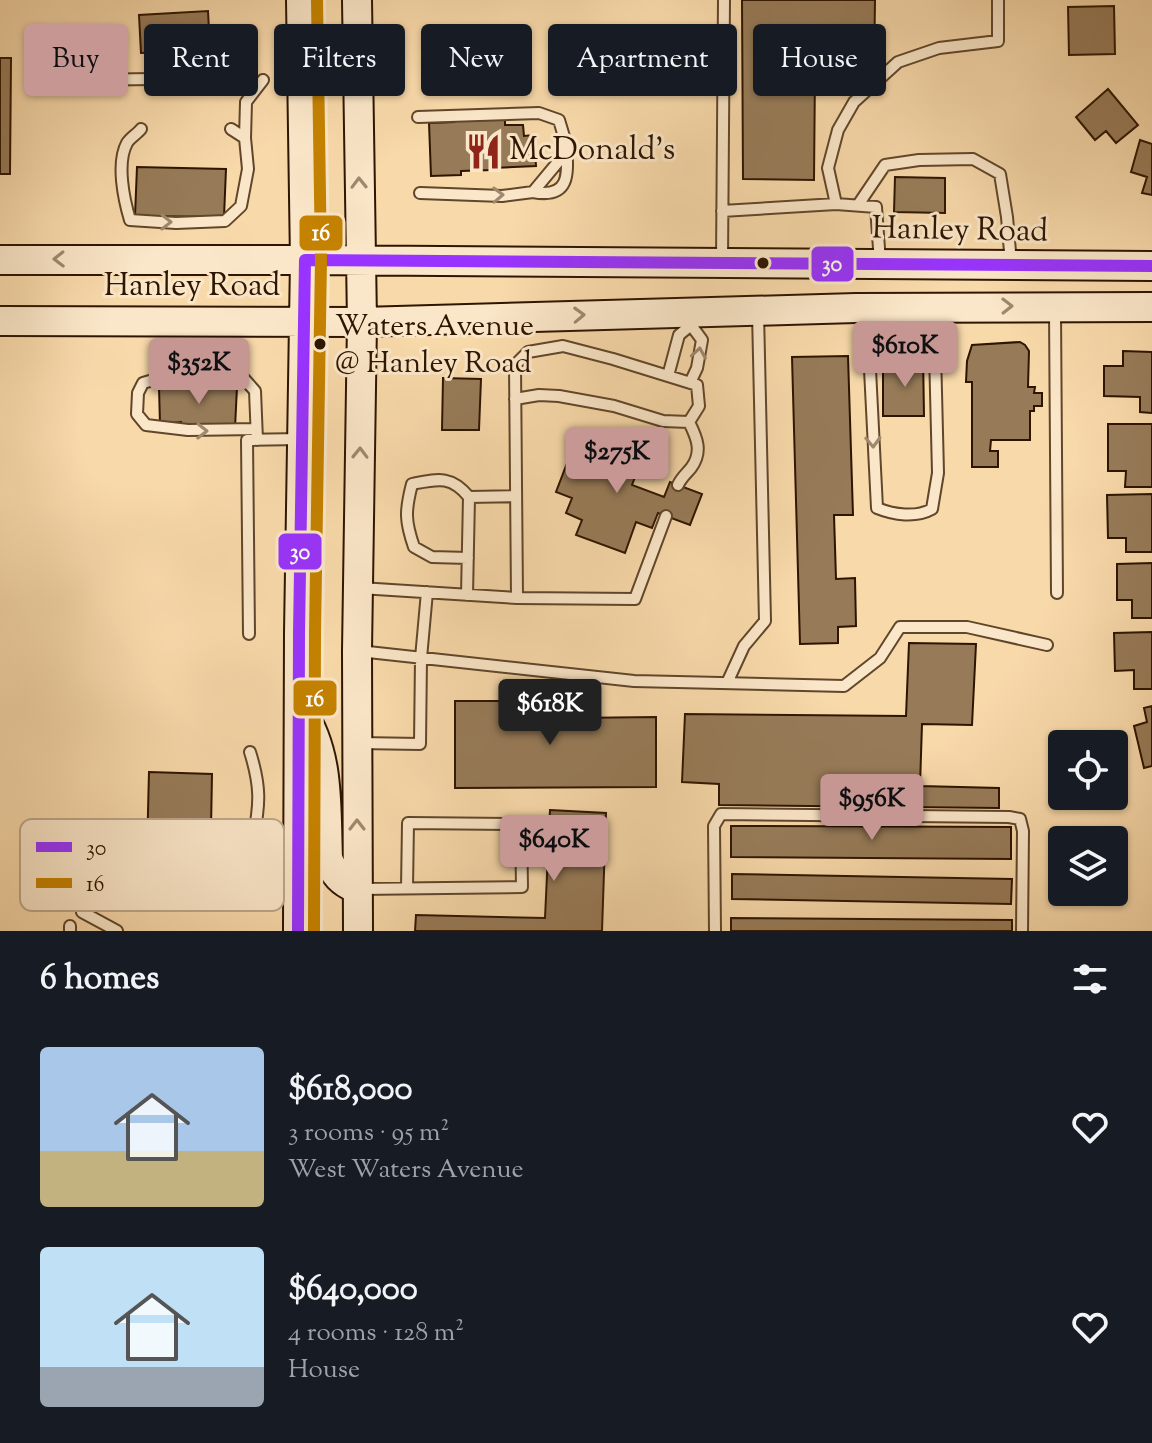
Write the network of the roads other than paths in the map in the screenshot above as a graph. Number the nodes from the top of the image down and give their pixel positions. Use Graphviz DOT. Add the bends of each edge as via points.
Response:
graph roads {
  1 [pos="301,0"];
  2 [pos="357,0"];
  3 [pos="724,0"];
  4 [pos="998,0"];
  5 [pos="263,80"];
  6 [pos="418,117"];
  7 [pos="141,129"];
  8 [pos="231,129"];
  9 [pos="245,138"];
  10 [pos="565,140"];
  11 [pos="533,192"];
  12 [pos="420,193"];
  13 [pos="836,204"];
  14 [pos="858,205"];
  15 [pos="722,211"];
  16 [pos="0,260"];
  17 [pos="305,260"];
  18 [pos="360,261"];
  19 [pos="722,263"];
  20 [pos="880,264"];
  21 [pos="1011,265"];
  22 [pos="1090,266"];
  23 [pos="1152,266"];
  24 [pos="1060,306"];
  25 [pos="934,307"];
  26 [pos="1152,307"];
  27 [pos="867,308"];
  28 [pos="758,311"];
  29 [pos="689,318"];
  30 [pos="0,321"];
  31 [pos="304,321"];
  32 [pos="362,322"];
  33 [pos="668,376"];
  34 [pos="690,383"];
  35 [pos="515,399"];
  36 [pos="689,422"];
  37 [pos="253,436"];
  38 [pos="302,439"];
  39 [pos="678,485"];
  40 [pos="516,496"];
  41 [pos="469,497"];
  42 [pos="666,516"];
  43 [pos="468,558"];
  44 [pos="358,588"];
  45 [pos="427,592"];
  46 [pos="1057,593"];
  47 [pos="467,595"];
  48 [pos="517,598"];
  49 [pos="249,634"];
  50 [pos="1047,645"];
  51 [pos="357,651"];
  52 [pos="421,658"];
  53 [pos="727,683"];
  54 [pos="298,707"];
  55 [pos="357,743"];
  56 [pos="250,752"];
  57 [pos="258,810"];
  58 [pos="256,819"];
  59 [pos="258,819"];
  60 [pos="407,888"];
  61 [pos="357,889"];
  62 [pos="82,912"];
  63 [pos="117,931"];
  64 [pos="298,931"];
  65 [pos="358,931"];
  66 [pos="715,931"];
  67 [pos="1022,931"];
  1 -- 17 [label="main road"];
  18 -- 2 [label="main road, one-way"];
  3 -- 15 [label="lane"];
  4 -- 13 [label="lane" via="998,41 939,48 898,62 854,102 838,130 828,168"];
  5 -- 9 [label="lane" via="246,102"];
  6 -- 10 [label="lane" via="539,113 559,120"];
  7 -- 9 [label="lane, one-way" via="127,143 122,178 130,220 150,222 225,221 241,206 248,169"];
  8 -- 9 [label="lane"];
  10 -- 11 [label="lane" via="558,162"];
  10 -- 11 [label="lane" via="565,184 546,194"];
  12 -- 11 [label="lane, one-way"];
  13 -- 14 [label="lane"];
  13 -- 15 [label="lane"];
  14 -- 20 [label="lane" via="876,207"];
  14 -- 21 [label="lane" via="885,165 973,159 1000,174"];
  15 -- 19 [label="lane"];
  17 -- 16 [label="main road, Hanley Road, one-way"];
  17 -- 18 [label="main road, Hanley Road"];
  17 -- 31 [label="main road"];
  18 -- 19 [label="main road, Hanley Road"];
  18 -- 32 [label="main road"];
  19 -- 20 [label="main road, Hanley Road"];
  20 -- 21 [label="main road, Hanley Road"];
  21 -- 22 [label="main road, Hanley Road"];
  22 -- 23 [label="main road, Hanley Road"];
  22 -- 24 [label="main road"];
  25 -- 24 [label="main road, Hanley Road, one-way"];
  24 -- 26 [label="main road, Hanley Road"];
  24 -- 46 [label="lane"];
  25 -- 27 [label="main road, Hanley Road"];
  27 -- 25 [label="lane, one-way" via="877,508 921,515 932,509 938,473"];
  27 -- 28 [label="main road, Hanley Road"];
  28 -- 29 [label="main road, Hanley Road"];
  28 -- 53 [label="lane" via="765,621 744,646"];
  32 -- 29 [label="main road, Hanley Road, one-way"];
  29 -- 33 [label="lane"];
  34 -- 29 [label="lane, one-way" via="702,340"];
  30 -- 31 [label="main road, Hanley Road"];
  31 -- 32 [label="main road, Hanley Road"];
  31 -- 38 [label="main road"];
  44 -- 32 [label="main road, one-way"];
  33 -- 34 [label="lane"];
  33 -- 35 [label="lane" via="576,349 549,348 528,352 515,365"];
  34 -- 36 [label="lane" via="697,385 699,406"];
  35 -- 36 [label="lane" via="559,396 663,421"];
  35 -- 40 [label="lane"];
  36 -- 39 [label="lane" via="699,451"];
  37 -- 37 [label="lane, one-way" via="255,391 238,372 209,370 153,380 143,383 138,393 137,414 146,425"];
  37 -- 38 [label="lane"];
  37 -- 49 [label="lane"];
  38 -- 54 [label="main road"];
  40 -- 41 [label="lane"];
  40 -- 48 [label="lane"];
  41 -- 43 [label="lane"];
  41 -- 43 [label="lane" via="459,485 437,479 412,484 407,502 414,547 432,557"];
  42 -- 48 [label="lane" via="635,599"];
  43 -- 47 [label="lane"];
  44 -- 45 [label="lane"];
  44 -- 51 [label="main road"];
  45 -- 47 [label="lane"];
  45 -- 52 [label="lane"];
  47 -- 48 [label="lane"];
  50 -- 53 [label="lane" via="967,627 900,627 880,658 844,686"];
  51 -- 52 [label="lane"];
  51 -- 55 [label="main road"];
  52 -- 53 [label="lane" via="634,681"];
  52 -- 55 [label="lane" via="420,744"];
  54 -- 61 [label="main road" via="310,723 321,756 328,858 343,882"];
  54 -- 64 [label="main road"];
  61 -- 55 [label="main road, one-way"];
  56 -- 57 [label="lane" via="258,776"];
  57 -- 58 [label="lane"];
  57 -- 59 [label="lane"];
  60 -- 60 [label="lane" via="522,887 521,824 408,823"];
  60 -- 61 [label="lane"];
  61 -- 65 [label="main road"];
  62 -- 63 [label="lane"];
  66 -- 67 [label="lane" via="714,826 721,814 1020,819"];
}
